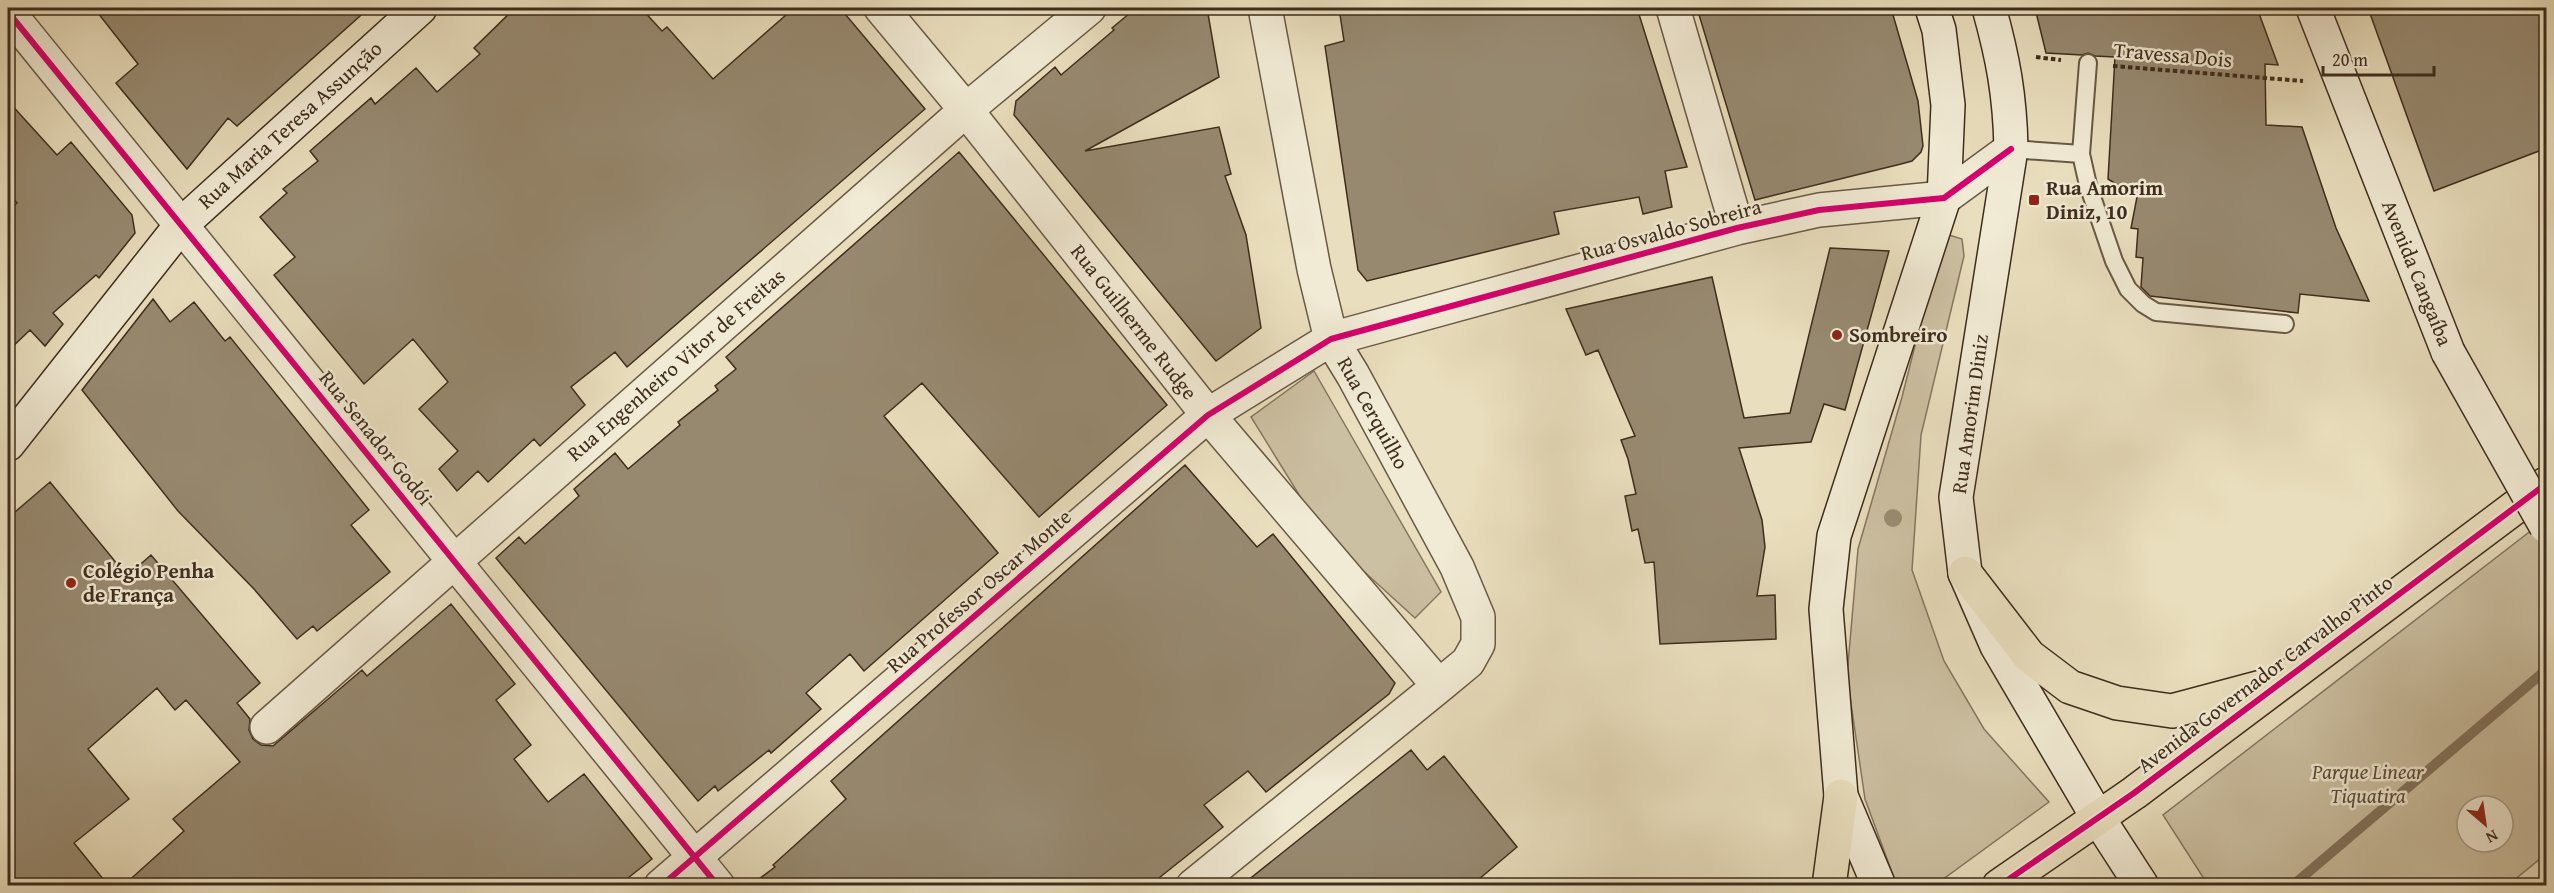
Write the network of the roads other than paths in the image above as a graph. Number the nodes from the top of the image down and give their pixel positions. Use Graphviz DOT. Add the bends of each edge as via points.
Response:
graph roads {
  1 [pos="420,8"];
  2 [pos="881,8"];
  3 [pos="1089,8"];
  4 [pos="1265,8"];
  5 [pos="1673,8"];
  6 [pos="1932,8"];
  7 [pos="1989,8"];
  8 [pos="2313,8"];
  9 [pos="8,12"];
  10 [pos="2088,63"];
  11 [pos="966,110"];
  12 [pos="2011,148"];
  13 [pos="2081,154"];
  14 [pos="1944,198"];
  15 [pos="182,224"];
  16 [pos="1737,228"];
  17 [pos="2285,324"];
  18 [pos="1331,339"];
  19 [pos="1208,415"];
  20 [pos="8,444"];
  21 [pos="2547,484"];
  22 [pos="2547,526"];
  23 [pos="455,560"];
  24 [pos="1965,573"];
  25 [pos="2278,683"];
  26 [pos="1439,686"];
  27 [pos="267,727"];
  28 [pos="1841,796"];
  29 [pos="2098,818"];
  30 [pos="695,857"];
  31 [pos="660,885"];
  32 [pos="718,885"];
  33 [pos="1193,885"];
  34 [pos="1829,885"];
  35 [pos="1878,885"];
  36 [pos="2000,885"];
  37 [pos="2142,885"];
  1 -- 15 [label="street, Rua Maria Teresa Assunção"];
  2 -- 11 [label="street, Rua Guilherme Rudge"];
  3 -- 11 [label="street, Rua Engenheiro Vitor de Freitas"];
  4 -- 18 [label="street, Rua Cerquilho"];
  5 -- 16 [label="street"];
  6 -- 14 [label="street" via="1939,30 1948,105"];
  7 -- 12 [label="street, Rua Amorim Diniz" via="2010,103"];
  8 -- 22 [label="street, Avenida Cangaíba, bridge" via="2448,352"];
  9 -- 15 [label="street, Rua Senador Godói"];
  10 -- 13 [label="lane"];
  11 -- 19 [label="street, Rua Guilherme Rudge"];
  11 -- 23 [label="street, Rua Engenheiro Vitor de Freitas"];
  12 -- 13 [label="lane"];
  12 -- 14 [label="street"];
  12 -- 24 [label="street, Rua Amorim Diniz" via="1956,497"];
  13 -- 17 [label="lane" via="2114,261 2127,289 2142,304 2156,312"];
  14 -- 16 [label="street, Rua Osvaldo Sobreira" via="1820,210"];
  14 -- 28 [label="street" via="1834,536 1826,609"];
  15 -- 20 [label="street, Rua Maria Teresa Assunção"];
  15 -- 23 [label="street, Rua Senador Godói"];
  16 -- 18 [label="street, Rua Osvaldo Sobreira"];
  18 -- 19 [label="street, Rua Professor Oscar Monte"];
  18 -- 26 [label="street, Rua Cerquilho" via="1457,567 1478,617 1478,644 1468,662"];
  19 -- 26 [label="street, Rua Guilherme Rudge"];
  19 -- 30 [label="street, Rua Professor Oscar Monte"];
  21 -- 25 [label="main road, Avenida Governador Carvalho Pinto"];
  23 -- 27 [label="street, Rua Engenheiro Vitor de Freitas"];
  23 -- 30 [label="street, Rua Senador Godói"];
  24 -- 25 [label="main road" via="2030,656 2070,687 2117,704 2172,711"];
  24 -- 29 [label="street, Rua Amorim Diniz" via="1997,646"];
  25 -- 29 [label="main road, Avenida Governador Carvalho Pinto"];
  26 -- 33 [label="street, Rua Cerquilho"];
  28 -- 34 [label="main road"];
  28 -- 35 [label="street"];
  29 -- 36 [label="main road, Avenida Governador Carvalho Pinto"];
  29 -- 37 [label="street, Rua Amorim Diniz"];
  30 -- 31 [label="street, Rua Professor Oscar Monte"];
  30 -- 32 [label="street, Rua Senador Godói"];
}
